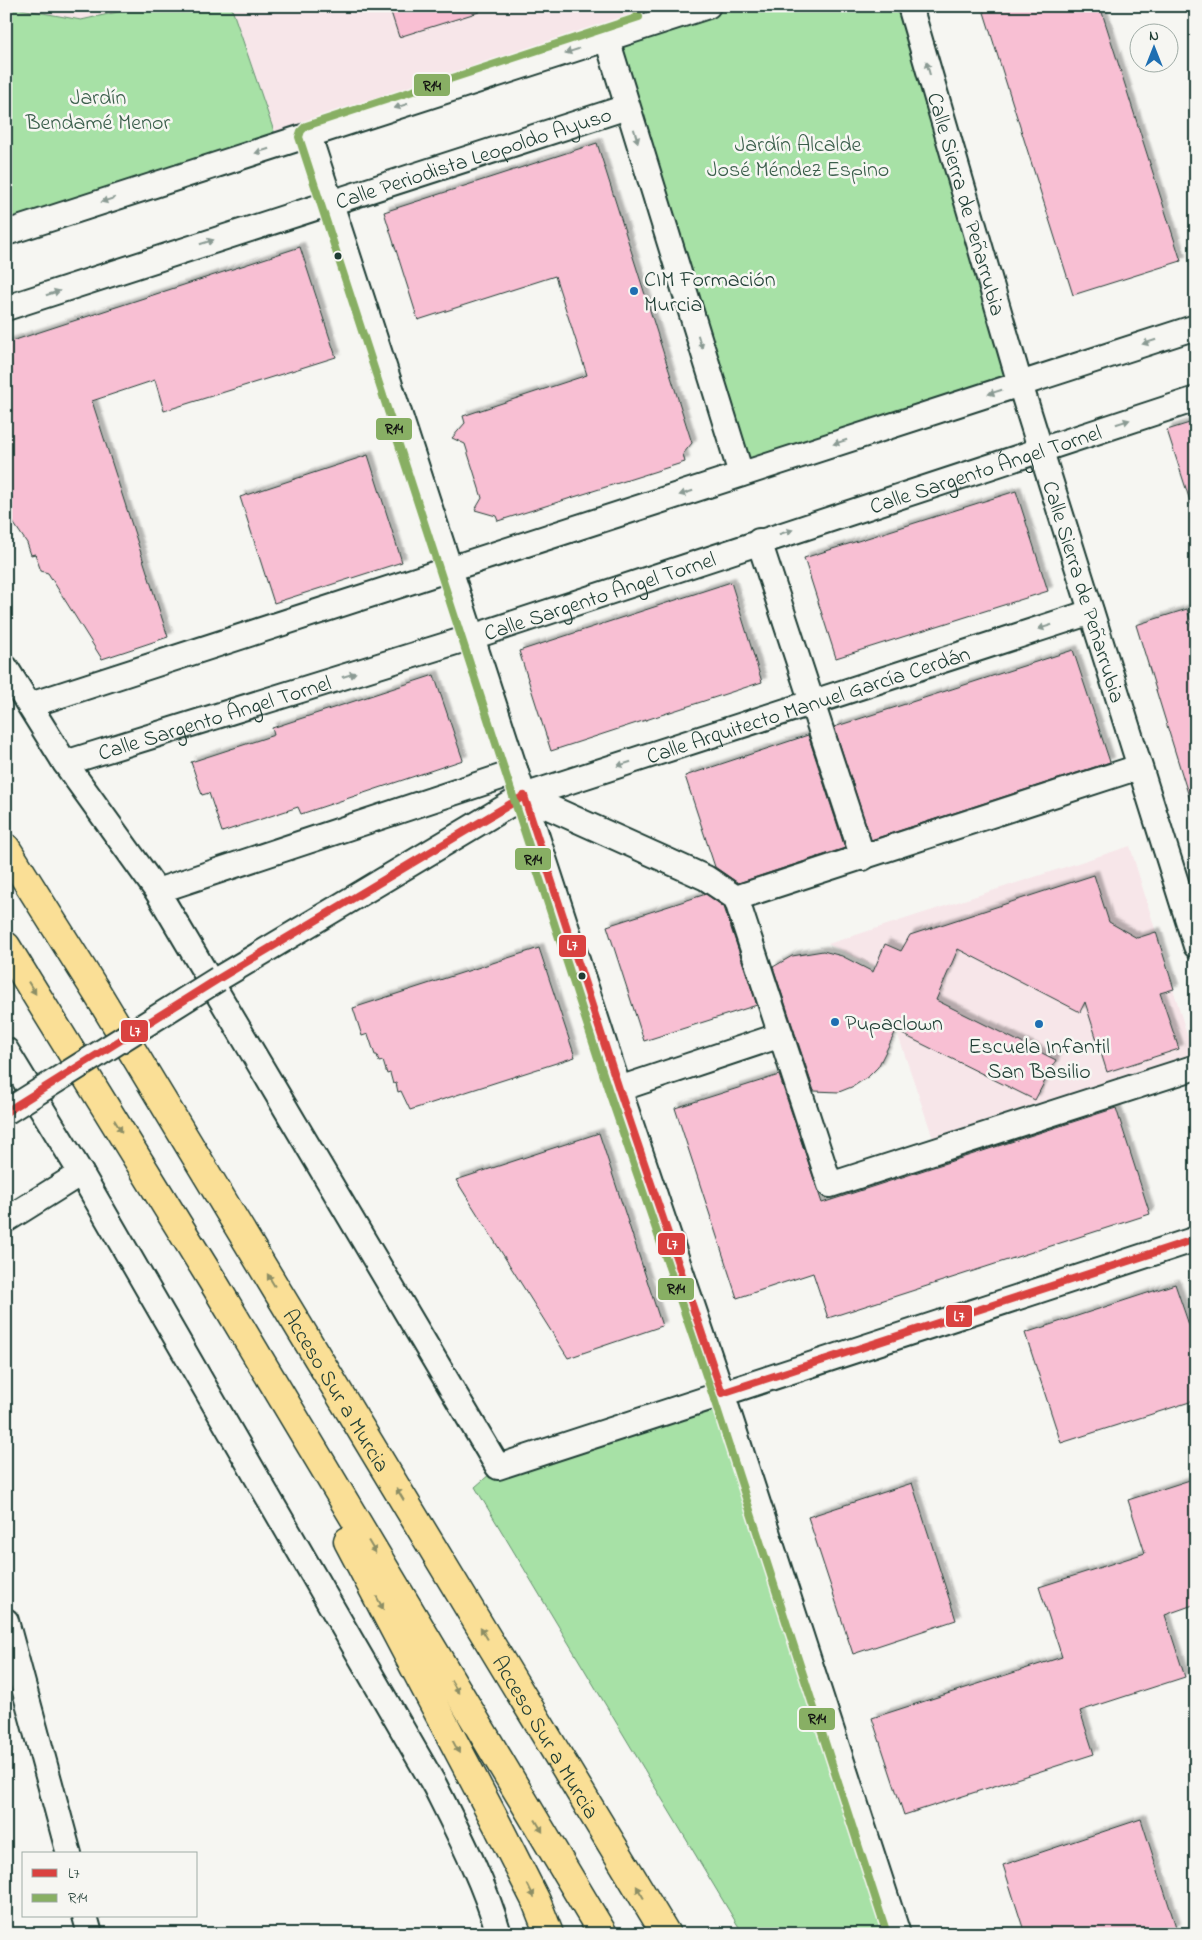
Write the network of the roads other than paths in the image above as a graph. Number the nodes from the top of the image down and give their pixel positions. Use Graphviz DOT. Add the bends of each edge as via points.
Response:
graph roads {
  1 [pos="708,6"];
  2 [pos="910,6"];
  3 [pos="649,15"];
  4 [pos="607,39"];
  5 [pos="627,107"];
  6 [pos="309,136"];
  7 [pos="330,202"];
  8 [pos="6,233"];
  9 [pos="6,308"];
  10 [pos="1196,327"];
  11 [pos="1020,384"];
  12 [pos="1196,398"];
  13 [pos="1040,449"];
  14 [pos="741,474"];
  15 [pos="759,541"];
  16 [pos="449,569"];
  17 [pos="1091,612"];
  18 [pos="472,637"];
  19 [pos="6,668"];
  20 [pos="813,702"];
  21 [pos="30,706"];
  22 [pos="65,763"];
  23 [pos="1140,767"];
  24 [pos="516,772"];
  25 [pos="524,796"];
  26 [pos="6,848"];
  27 [pos="863,858"];
  28 [pos="157,891"];
  29 [pos="736,898"];
  30 [pos="6,946"];
  31 [pos="1196,946"];
  32 [pos="781,1035"];
  33 [pos="6,1050"];
  34 [pos="1196,1067"];
  35 [pos="619,1089"];
  36 [pos="6,1112"];
  37 [pos="81,1173"];
  38 [pos="6,1220"];
  39 [pos="1196,1239"];
  40 [pos="212,1280"];
  41 [pos="722,1392"];
  42 [pos="6,1621"];
  43 [pos="68,1852"];
  44 [pos="86,1918"];
  45 [pos="90,1934"];
  46 [pos="500,1934"];
  47 [pos="549,1934"];
  48 [pos="603,1934"];
  49 [pos="666,1934"];
  50 [pos="898,1934"];
  1 -- 3 [label="street"];
  11 -- 2 [label="street, Calle Sierra de Peñarrubia, one-way"];
  3 -- 4 [label="street"];
  4 -- 5 [label="street"];
  4 -- 6 [label="street, one-way"];
  5 -- 7 [label="street, Calle Periodista Leopoldo Ayuso"];
  5 -- 14 [label="street, one-way"];
  6 -- 7 [label="street"];
  6 -- 8 [label="street, one-way"];
  9 -- 7 [label="street, Calle Periodista Leopoldo Ayuso, one-way"];
  7 -- 16 [label="street"];
  10 -- 11 [label="street, one-way"];
  11 -- 13 [label="street, Calle Sierra de Peñarrubia"];
  11 -- 14 [label="street, one-way"];
  13 -- 12 [label="street, Calle Sargento Ángel Tornel, one-way"];
  15 -- 13 [label="street, Calle Sargento Ángel Tornel, one-way"];
  13 -- 17 [label="street, Calle Sierra de Peñarrubia"];
  14 -- 16 [label="street, one-way"];
  15 -- 18 [label="street, Calle Sargento Ángel Tornel"];
  15 -- 20 [label="street"];
  16 -- 18 [label="street"];
  16 -- 21 [label="street"];
  17 -- 20 [label="street, Calle Arquitecto Manuel García Cerdán, one-way"];
  17 -- 23 [label="street, Calle Sierra de Peñarrubia"];
  22 -- 18 [label="street, Calle Sargento Ángel Tornel, one-way"];
  18 -- 24 [label="street"];
  19 -- 21 [label="street"];
  20 -- 25 [label="street, Calle Arquitecto Manuel García Cerdán, one-way"];
  20 -- 27 [label="street"];
  21 -- 22 [label="street"];
  22 -- 28 [label="street"];
  23 -- 27 [label="street"];
  23 -- 31 [label="street, Calle Sierra de Peñarrubia"];
  24 -- 25 [label="street"];
  24 -- 28 [label="street"];
  25 -- 29 [label="street" via="706,878"];
  25 -- 35 [label="street"];
  25 -- 36 [label="street, Calle Arquitecto Manuel García Cerdán, bridge" via="218,978"];
  49 -- 26 [label="highway, Acceso Sur a Murcia, one-way" via="96,991"];
  27 -- 29 [label="street"];
  28 -- 41 [label="street" via="498,1467"];
  29 -- 32 [label="street"];
  30 -- 40 [label="highway, one-way"];
  32 -- 34 [label="street" via="830,1185"];
  32 -- 35 [label="street"];
  33 -- 37 [label="street"];
  35 -- 41 [label="street"];
  37 -- 38 [label="street"];
  37 -- 46 [label="street" via="435,1786 465,1844"];
  39 -- 41 [label="street"];
  40 -- 47 [label="highway, one-way" via="498,1824 536,1900"];
  40 -- 48 [label="highway, one-way"];
  41 -- 50 [label="street"];
  42 -- 43 [label="street"];
  44 -- 45 [label="street"];
}
